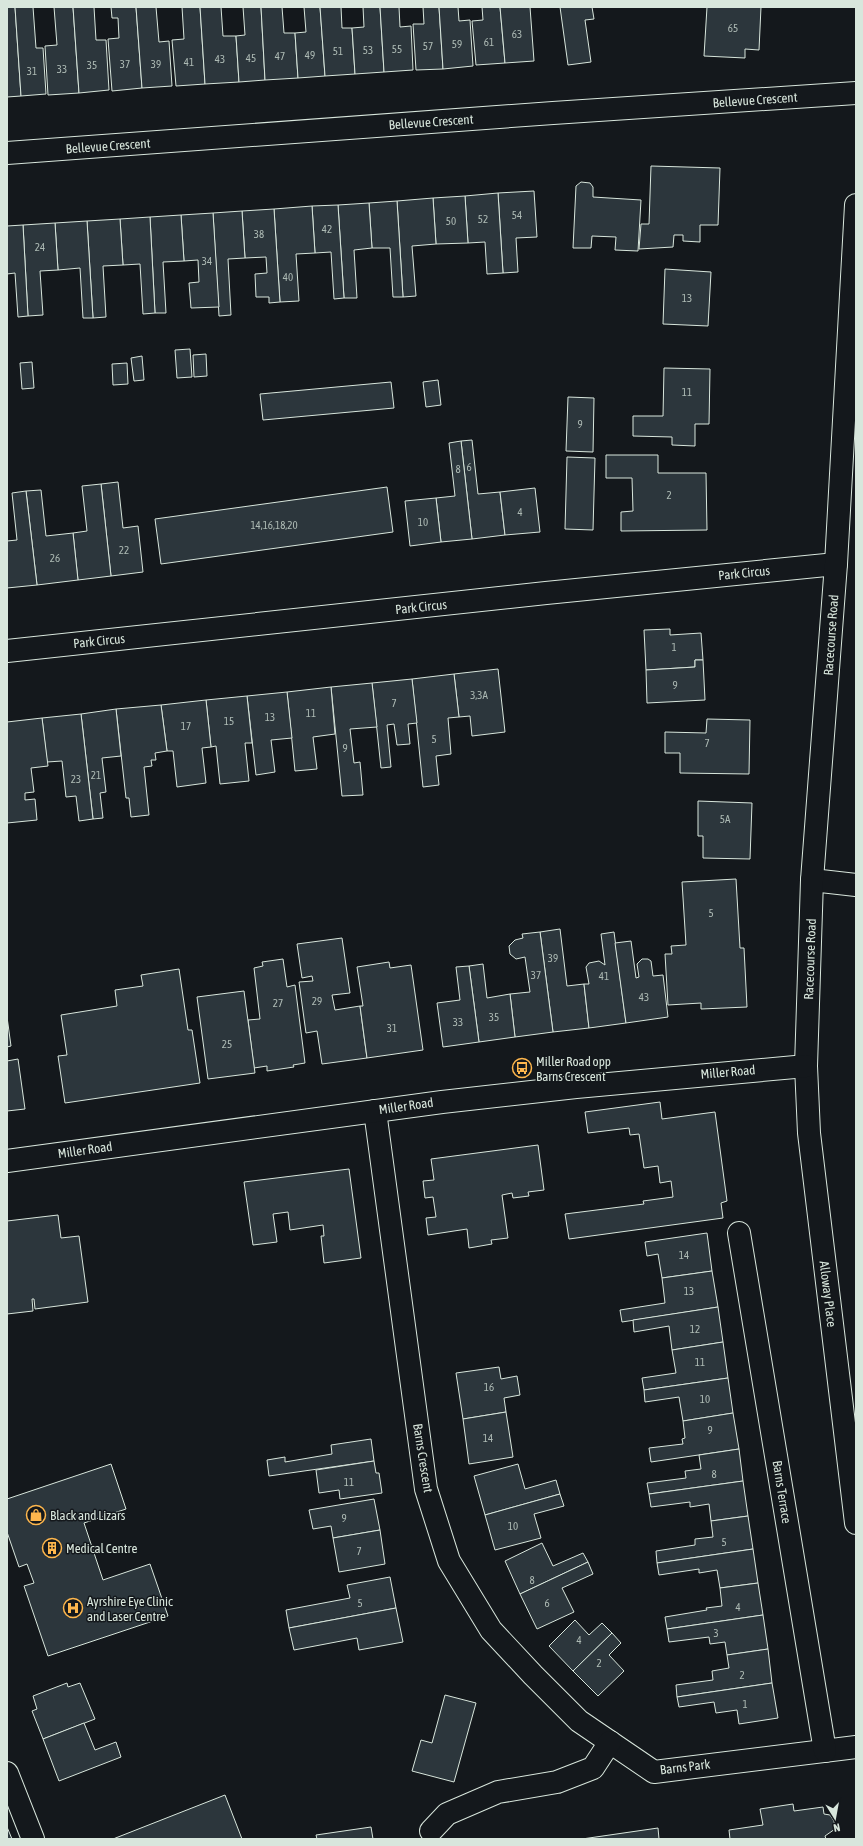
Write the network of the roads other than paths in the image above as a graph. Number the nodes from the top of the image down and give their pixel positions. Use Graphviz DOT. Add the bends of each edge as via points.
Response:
graph roads {
  1 [pos="856,94"];
  2 [pos="7,154"];
  3 [pos="856,205"];
  4 [pos="836,564"];
  5 [pos="7,651"];
  6 [pos="812,880"];
  7 [pos="856,885"];
  8 [pos="806,1066"];
  9 [pos="375,1110"];
  10 [pos="7,1161"];
  11 [pos="739,1233"];
  12 [pos="855,1512"];
  13 [pos="610,1742"];
  14 [pos="856,1747"];
  15 [pos="825,1751"];
  16 [pos="7,1773"];
  17 [pos="430,1831"];
  18 [pos="33,1839"];
  1 -- 2 [label="street, Bellevue Crescent" via="537,114"];
  3 -- 4 [label="street, Racecourse Road"];
  4 -- 5 [label="street, Park Circus"];
  4 -- 6 [label="street, Racecourse Road"];
  6 -- 7 [label="street"];
  6 -- 8 [label="street, Racecourse Road"];
  8 -- 9 [label="street, Miller Road" via="576,1087"];
  8 -- 12 [label="street, Alloway Place" via="810,1148"];
  9 -- 10 [label="street, Miller Road"];
  9 -- 13 [label="street, Barns Crescent" via="426,1489 449,1561 491,1630 580,1720"];
  11 -- 15 [label="street, Barns Terrace"];
  13 -- 15 [label="street, Barns Park" via="654,1772"];
  13 -- 17 [label="street" via="593,1768 557,1782 498,1792 447,1814"];
  14 -- 15 [label="street, Barns Park"];
  16 -- 18 [label="street"];
}
